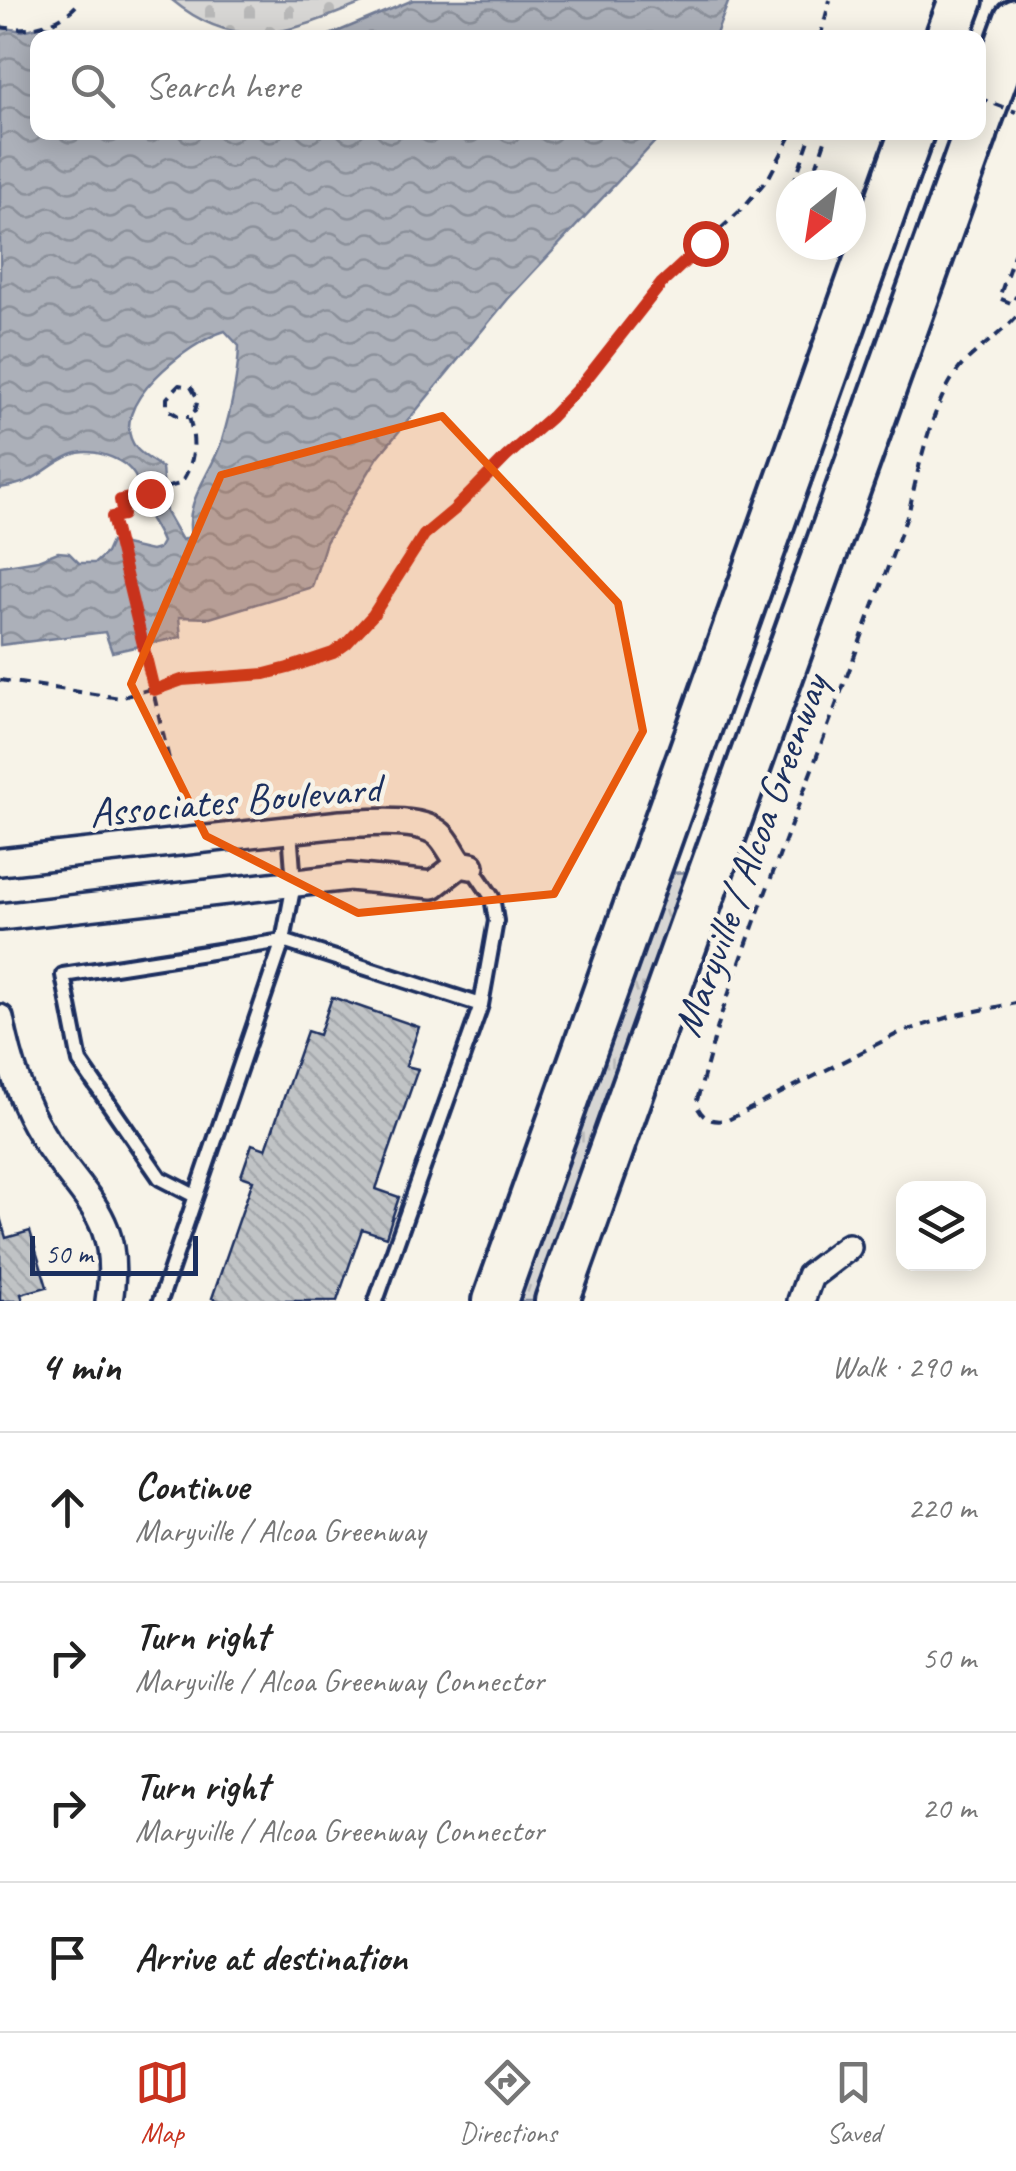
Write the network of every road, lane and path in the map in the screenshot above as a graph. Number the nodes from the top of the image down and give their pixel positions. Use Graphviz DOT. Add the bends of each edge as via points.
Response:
graph roads {
  1 [pos="81,0"];
  2 [pos="830,0"];
  3 [pos="961,0"];
  4 [pos="1016,21"];
  5 [pos="0,27"];
  6 [pos="822,30"];
  7 [pos="950,30"];
  8 [pos="986,101"];
  9 [pos="986,103"];
  10 [pos="1016,112"];
  11 [pos="789,140"];
  12 [pos="809,140"];
  13 [pos="825,140"];
  14 [pos="909,140"];
  15 [pos="973,140"];
  16 [pos="798,170"];
  17 [pos="815,170"];
  18 [pos="1016,249"];
  19 [pos="1016,296"];
  20 [pos="1016,317"];
  21 [pos="189,417"];
  22 [pos="0,680"];
  23 [pos="154,690"];
  24 [pos="173,776"];
  25 [pos="290,830"];
  26 [pos="0,862"];
  27 [pos="465,865"];
  28 [pos="294,884"];
  29 [pos="0,917"];
  30 [pos="283,941"];
  31 [pos="1016,1002"];
  32 [pos="481,1005"];
  33 [pos="0,1018"];
  34 [pos="195,1196"];
  35 [pos="848,1247"];
  36 [pos="109,1301"];
  37 [pos="160,1301"];
  38 [pos="376,1301"];
  39 [pos="495,1301"];
  40 [pos="557,1301"];
  41 [pos="801,1301"];
  1 -- 5 [label="path" via="46,25"];
  2 -- 6 [label="path"];
  3 -- 7 [label="highway"];
  4 -- 9 [label="highway"];
  8 -- 10 [label="path, bridge"];
  11 -- 23 [label="path" via="742,210 661,284 567,400 424,535 355,636 333,653 288,668 182,680"];
  12 -- 16 [label="path"];
  13 -- 17 [label="path"];
  14 -- 39 [label="highway"];
  15 -- 40 [label="highway"];
  18 -- 19 [label="path" via="998,298 1014,304"];
  20 -- 31 [label="path, Maryville / Alcoa Greenway" via="964,363 932,423 909,512 756,918 696,1104 708,1120 728,1120 900,1033"];
  21 -- 21 [label="path" via="197,394 179,385 167,398 168,408"];
  21 -- 23 [label="path" via="195,444 180,484 120,500 123,515 112,517"];
  22 -- 23 [label="path" via="120,698"];
  23 -- 24 [label="path"];
  25 -- 26 [label="street, Associates Boulevard"];
  25 -- 27 [label="street, Associates Boulevard" via="393,822 426,827"];
  25 -- 28 [label="lane"];
  27 -- 28 [label="street, Associates Boulevard" via="434,884 348,877"];
  27 -- 32 [label="lane" via="492,897 496,920"];
  28 -- 29 [label="street, Associates Boulevard"];
  28 -- 30 [label="lane"];
  30 -- 32 [label="lane"];
  30 -- 34 [label="lane"];
  30 -- 34 [label="lane" via="63,974 80,1062 160,1178"];
  32 -- 38 [label="lane"];
  33 -- 36 [label="street" via="20,1093 41,1134 101,1214 112,1253"];
  34 -- 37 [label="lane"];
  35 -- 41 [label="street" via="810,1276"];
}
